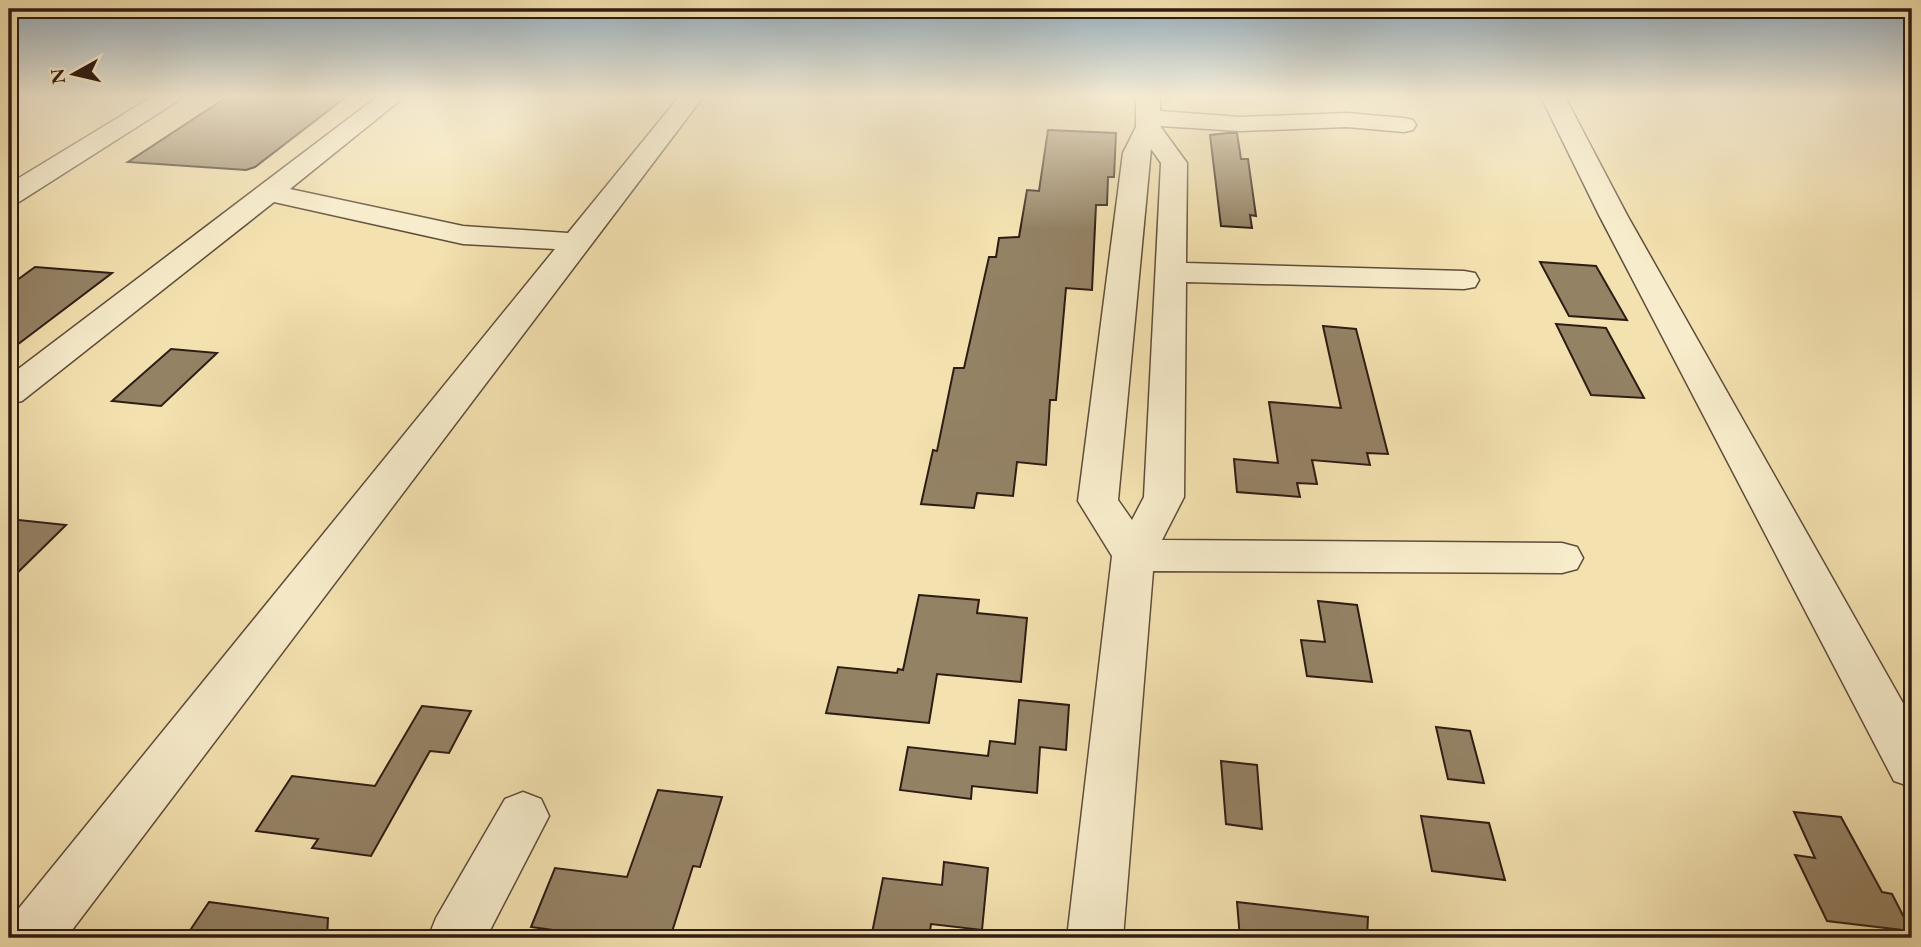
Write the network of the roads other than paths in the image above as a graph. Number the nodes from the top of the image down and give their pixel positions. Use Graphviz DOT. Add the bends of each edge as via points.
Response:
graph roads {
  1 [pos="97,141"];
  2 [pos="334,141"];
  3 [pos="656,141"];
  4 [pos="1140,141"];
  5 [pos="1162,141"];
  6 [pos="1575,141"];
  7 [pos="267,192"];
  8 [pos="9,196"];
  9 [pos="577,242"];
  10 [pos="1171,272"];
  11 [pos="1464,280"];
  12 [pos="9,393"];
  13 [pos="1133,555"];
  14 [pos="1562,558"];
  15 [pos="1912,765"];
  16 [pos="523,816"];
  17 [pos="31,938"];
  18 [pos="456,938"];
  19 [pos="1095,938"];
  1 -- 8 [label="street"];
  2 -- 7 [label="street"];
  3 -- 9 [label="street"];
  4 -- 13 [label="street" via="1098,501"];
  5 -- 10 [label="street" via="1174,163"];
  6 -- 15 [label="street"];
  7 -- 9 [label="street" via="463,235"];
  7 -- 12 [label="street"];
  9 -- 17 [label="street"];
  10 -- 11 [label="street"];
  10 -- 13 [label="street" via="1164,497"];
  13 -- 14 [label="street"];
  13 -- 19 [label="street"];
  16 -- 18 [label="street"];
}
